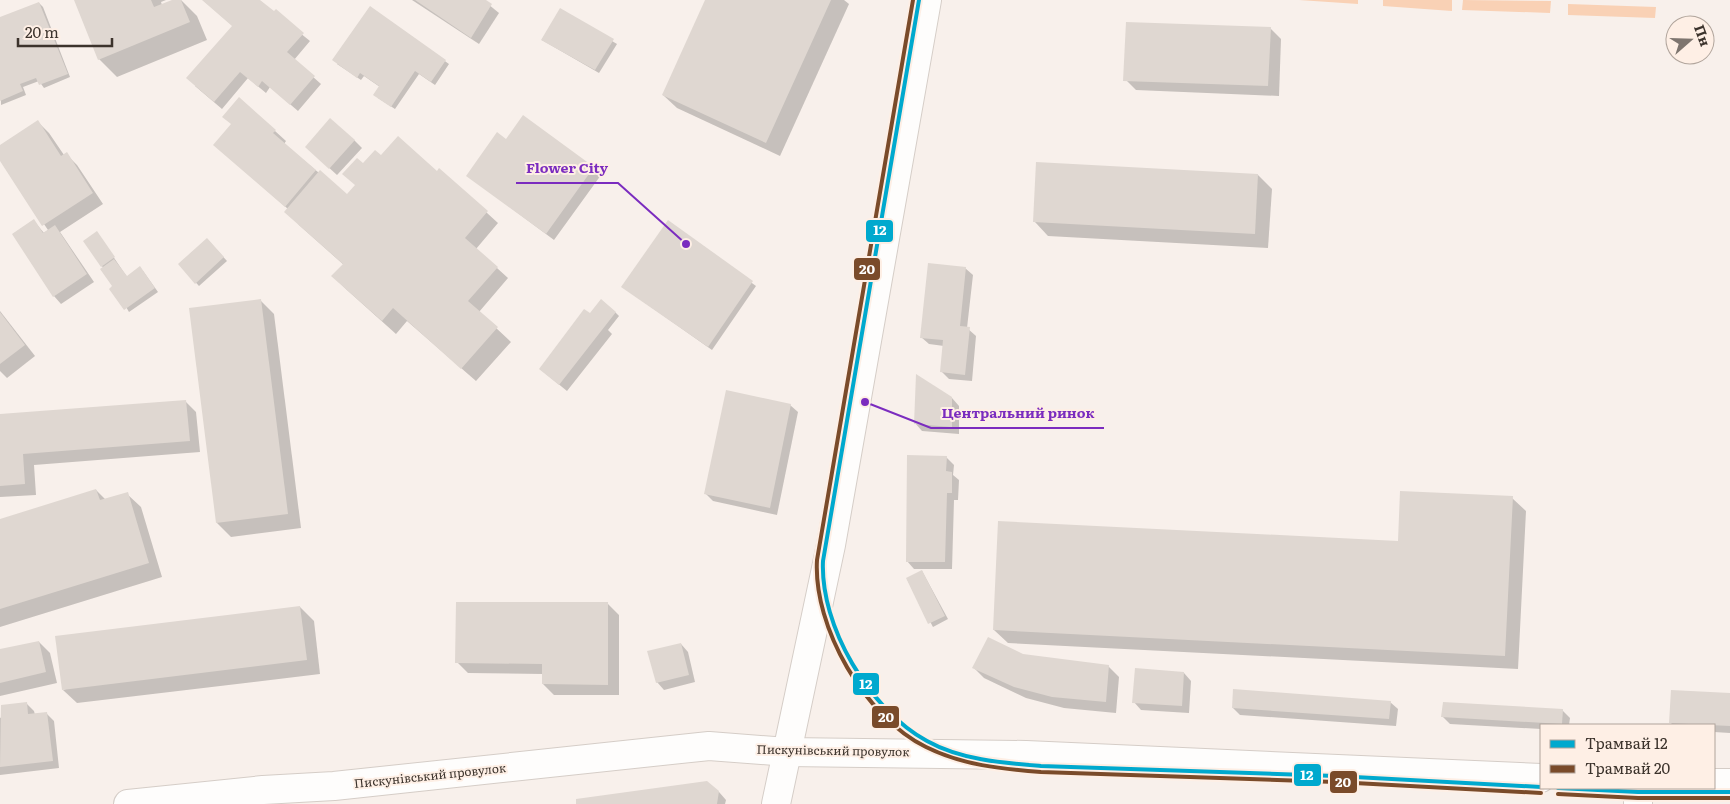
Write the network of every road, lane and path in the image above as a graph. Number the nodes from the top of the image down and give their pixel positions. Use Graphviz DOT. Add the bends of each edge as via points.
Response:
graph roads {
  1 [pos="927,0"];
  2 [pos="787,752"];
  3 [pos="1540,778"];
  4 [pos="1715,783"];
  5 [pos="1730,783"];
  6 [pos="1638,789"];
  7 [pos="128,804"];
  8 [pos="776,804"];
  9 [pos="1638,804"];
  1 -- 2 [label="street" via="831,545"];
  2 -- 3 [label="street, Пискунівський провулок" via="1026,755"];
  2 -- 7 [label="street, Пискунівський провулок" via="708,746 334,786"];
  2 -- 8 [label="street"];
  4 -- 5 [label="street"];
  6 -- 9 [label="street"];
}
